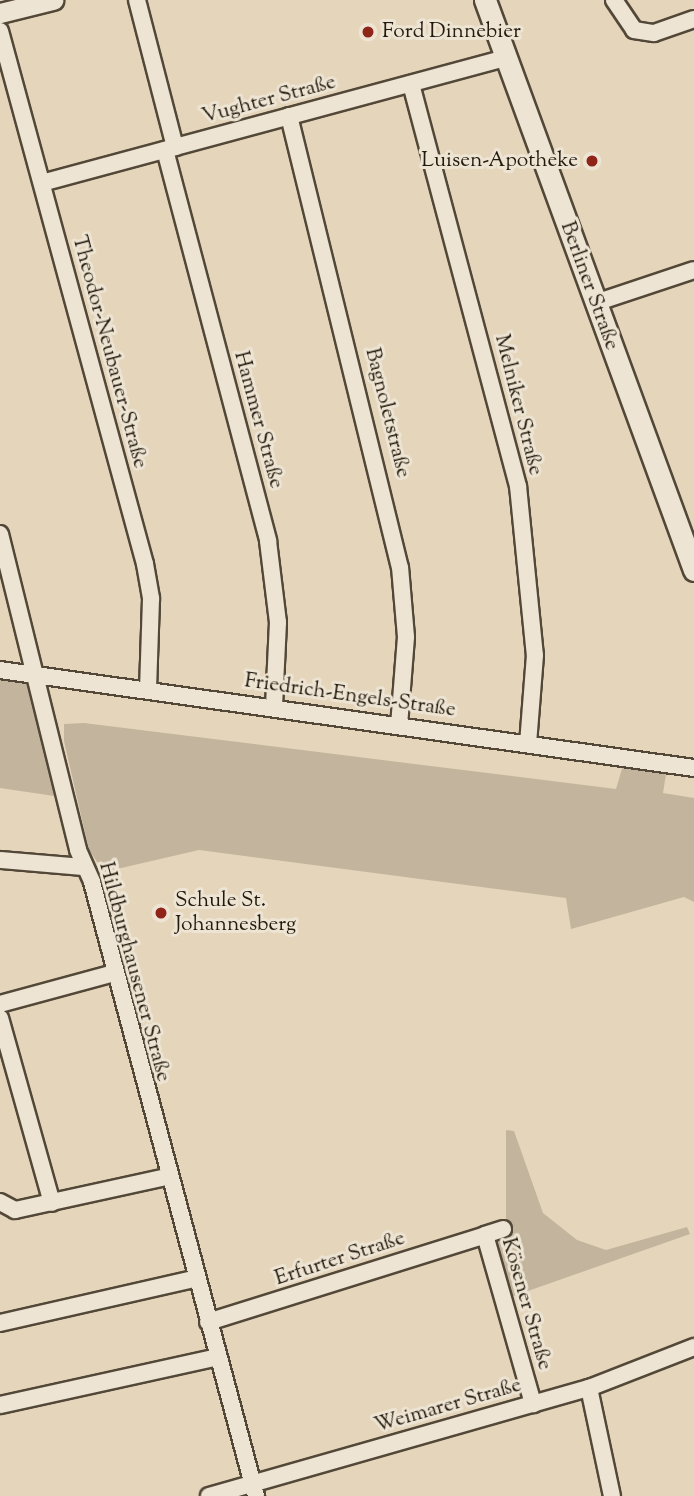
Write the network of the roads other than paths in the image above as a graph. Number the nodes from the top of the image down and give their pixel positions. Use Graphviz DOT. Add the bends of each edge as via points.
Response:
graph roads {
  1 [pos="53,0"];
  2 [pos="137,0"];
  3 [pos="485,0"];
  4 [pos="614,0"];
  5 [pos="0,13"];
  6 [pos="694,19"];
  7 [pos="0,31"];
  8 [pos="506,58"];
  9 [pos="411,84"];
  10 [pos="289,116"];
  11 [pos="170,149"];
  12 [pos="42,183"];
  13 [pos="694,270"];
  14 [pos="596,303"];
  15 [pos="686,524"];
  16 [pos="0,534"];
  17 [pos="694,570"];
  18 [pos="0,670"];
  19 [pos="37,675"];
  20 [pos="148,688"];
  21 [pos="274,706"];
  22 [pos="399,725"];
  23 [pos="528,743"];
  24 [pos="694,768"];
  25 [pos="0,860"];
  26 [pos="84,867"];
  27 [pos="114,973"];
  28 [pos="0,1004"];
  29 [pos="0,1018"];
  30 [pos="166,1177"];
  31 [pos="0,1202"];
  32 [pos="52,1203"];
  33 [pos="503,1229"];
  34 [pos="485,1235"];
  35 [pos="194,1279"];
  36 [pos="208,1322"];
  37 [pos="0,1323"];
  38 [pos="694,1347"];
  39 [pos="218,1357"];
  40 [pos="589,1388"];
  41 [pos="533,1404"];
  42 [pos="0,1405"];
  43 [pos="254,1490"];
  44 [pos="209,1496"];
  45 [pos="612,1496"];
  1 -- 5 [label="street"];
  2 -- 11 [label="street, Hammer Straße"];
  3 -- 8 [label="main road, Berliner Straße"];
  4 -- 6 [label="street" via="634,30 654,33"];
  7 -- 12 [label="street, Theodor-Neubauer-Straße"];
  8 -- 9 [label="street, Vughter Straße"];
  8 -- 14 [label="main road, Berliner Straße"];
  9 -- 10 [label="street, Vughter Straße"];
  9 -- 23 [label="street, Melniker Straße" via="518,486 535,655"];
  10 -- 11 [label="street, Vughter Straße"];
  10 -- 22 [label="street, Bagnoletstraße" via="400,567 406,637"];
  11 -- 12 [label="street, Vughter Straße"];
  11 -- 21 [label="street, Hammer Straße" via="268,541 278,622"];
  12 -- 20 [label="street, Theodor-Neubauer-Straße" via="148,580"];
  13 -- 14 [label="street"];
  14 -- 15 [label="main road, Berliner Straße"];
  15 -- 17 [label="main road, Berliner Straße"];
  16 -- 19 [label="street, Hildburghausener Straße"];
  18 -- 19 [label="street, Friedrich-Engels-Straße"];
  19 -- 20 [label="street, Friedrich-Engels-Straße"];
  19 -- 26 [label="street, Hildburghausener Straße"];
  20 -- 21 [label="street, Friedrich-Engels-Straße"];
  21 -- 22 [label="street, Friedrich-Engels-Straße"];
  22 -- 23 [label="street, Friedrich-Engels-Straße"];
  23 -- 24 [label="street, Friedrich-Engels-Straße"];
  25 -- 26 [label="street" via="73,871"];
  26 -- 27 [label="street, Hildburghausener Straße"];
  27 -- 28 [label="street"];
  27 -- 30 [label="street, Hildburghausener Straße"];
  29 -- 32 [label="street"];
  30 -- 32 [label="street"];
  30 -- 35 [label="street, Hildburghausener Straße"];
  31 -- 32 [label="street" via="15,1210"];
  33 -- 34 [label="street, Kösener Straße"];
  34 -- 36 [label="street, Erfurter Straße"];
  34 -- 41 [label="street, Kösener Straße"];
  35 -- 36 [label="street, Hildburghausener Straße"];
  35 -- 37 [label="street"];
  36 -- 39 [label="street, Hildburghausener Straße"];
  38 -- 40 [label="street, Weimarer Straße"];
  39 -- 42 [label="street"];
  39 -- 43 [label="street, Hildburghausener Straße"];
  40 -- 41 [label="street, Weimarer Straße"];
  40 -- 45 [label="street"];
  41 -- 43 [label="street, Weimarer Straße"];
  43 -- 44 [label="street, Weimarer Straße"];
}
